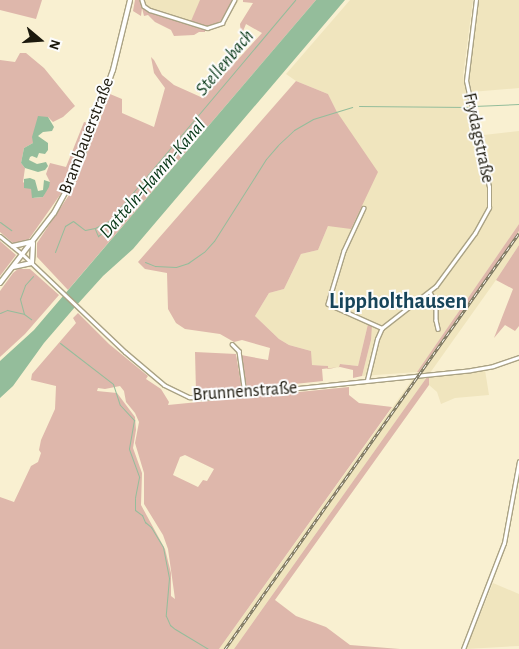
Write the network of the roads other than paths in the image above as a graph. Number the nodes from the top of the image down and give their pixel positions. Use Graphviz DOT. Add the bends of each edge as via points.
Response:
graph roads {
  1 [pos="130,0"];
  2 [pos="142,0"];
  3 [pos="234,0"];
  4 [pos="476,0"];
  5 [pos="364,208"];
  6 [pos="0,236"];
  7 [pos="33,241"];
  8 [pos="13,246"];
  9 [pos="22,254"];
  10 [pos="32,263"];
  11 [pos="12,267"];
  12 [pos="0,283"];
  13 [pos="430,292"];
  14 [pos="382,328"];
  15 [pos="438,329"];
  16 [pos="232,344"];
  17 [pos="519,357"];
  18 [pos="366,382"];
  19 [pos="245,394"];
  20 [pos="519,460"];
  21 [pos="463,649"];
  1 -- 7 [label="main road, Brambauerstraße" via="113,70 77,171 62,201"];
  2 -- 3 [label="street" via="150,10 207,28 222,22"];
  4 -- 13 [label="street, Frydagstraße" via="466,81 490,187 490,203 478,228"];
  5 -- 14 [label="street" via="344,251 328,303 330,307"];
  6 -- 8 [label="street"];
  7 -- 8 [label="main road"];
  7 -- 9 [label="main road, Brambauerstraße"];
  7 -- 10 [label="main road"];
  8 -- 9 [label="street"];
  9 -- 10 [label="street, Brunnenstraße"];
  9 -- 11 [label="main road, Brambauerstraße"];
  10 -- 11 [label="main road"];
  10 -- 19 [label="street, Brunnenstraße" via="109,338 173,391 198,398"];
  11 -- 12 [label="main road, Brambauerstraße"];
  13 -- 14 [label="street, Frydagstraße"];
  13 -- 15 [label="street" via="436,304"];
  14 -- 18 [label="street"];
  16 -- 19 [label="street" via="238,351"];
  17 -- 18 [label="street, Brunnenstraße" via="482,368"];
  18 -- 19 [label="street, Brunnenstraße"];
  20 -- 21 [label="street" via="504,543"];
}
